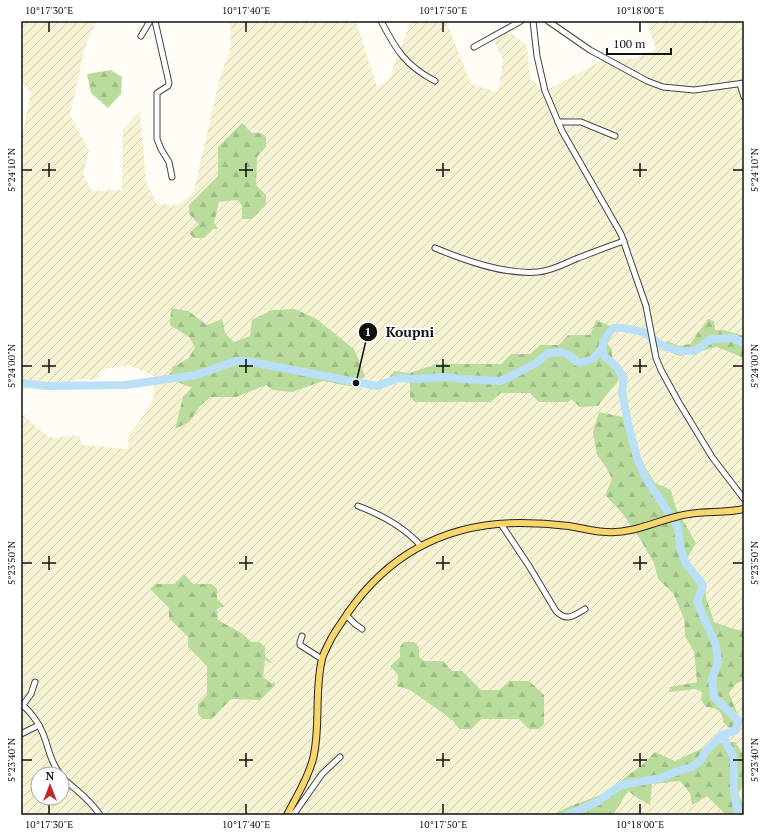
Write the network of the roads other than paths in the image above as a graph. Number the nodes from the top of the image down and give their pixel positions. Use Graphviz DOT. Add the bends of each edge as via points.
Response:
graph roads {
  1 [pos="150,21"];
  2 [pos="155,21"];
  3 [pos="382,21"];
  4 [pos="521,21"];
  5 [pos="533,21"];
  6 [pos="548,21"];
  7 [pos="141,36"];
  8 [pos="474,47"];
  9 [pos="435,80"];
  10 [pos="742,83"];
  11 [pos="744,97"];
  12 [pos="558,122"];
  13 [pos="615,136"];
  14 [pos="172,177"];
  15 [pos="624,241"];
  16 [pos="435,248"];
  17 [pos="744,499"];
  18 [pos="358,506"];
  19 [pos="744,509"];
  20 [pos="501,524"];
  21 [pos="422,546"];
  22 [pos="585,609"];
  23 [pos="347,616"];
  24 [pos="362,629"];
  25 [pos="302,636"];
  26 [pos="322,659"];
  27 [pos="34,682"];
  28 [pos="22,704"];
  29 [pos="39,725"];
  30 [pos="21,734"];
  31 [pos="340,757"];
  32 [pos="55,766"];
  33 [pos="70,784"];
  34 [pos="100,815"];
  35 [pos="287,815"];
  36 [pos="292,815"];
  1 -- 7 [label="street"];
  2 -- 14 [label="street" via="169,82 168,86 157,93 157,139 169,162"];
  3 -- 9 [label="street" via="395,48 411,66"];
  4 -- 8 [label="street"];
  5 -- 12 [label="street" via="541,75"];
  6 -- 10 [label="street" via="590,50 663,87 694,90"];
  10 -- 11 [label="street"];
  12 -- 13 [label="street" via="581,122"];
  12 -- 15 [label="street"];
  15 -- 16 [label="street" via="539,272 500,269"];
  15 -- 17 [label="street" via="646,306 656,358 670,388 712,458"];
  18 -- 21 [label="street" via="383,516"];
  19 -- 20 [label="main road" via="678,516 619,532 554,524"];
  20 -- 21 [label="main road" via="458,531"];
  20 -- 22 [label="street" via="556,611 560,615 571,617"];
  21 -- 23 [label="main road" via="386,569 365,590"];
  23 -- 24 [label="street"];
  23 -- 26 [label="main road"];
  25 -- 26 [label="street" via="300,645"];
  26 -- 35 [label="main road" via="313,759"];
  27 -- 28 [label="street" via="31,694"];
  28 -- 29 [label="street" via="36,718"];
  29 -- 30 [label="street"];
  29 -- 32 [label="street"];
  31 -- 36 [label="street" via="322,774"];
  33 -- 34 [label="street" via="94,805"];
}
